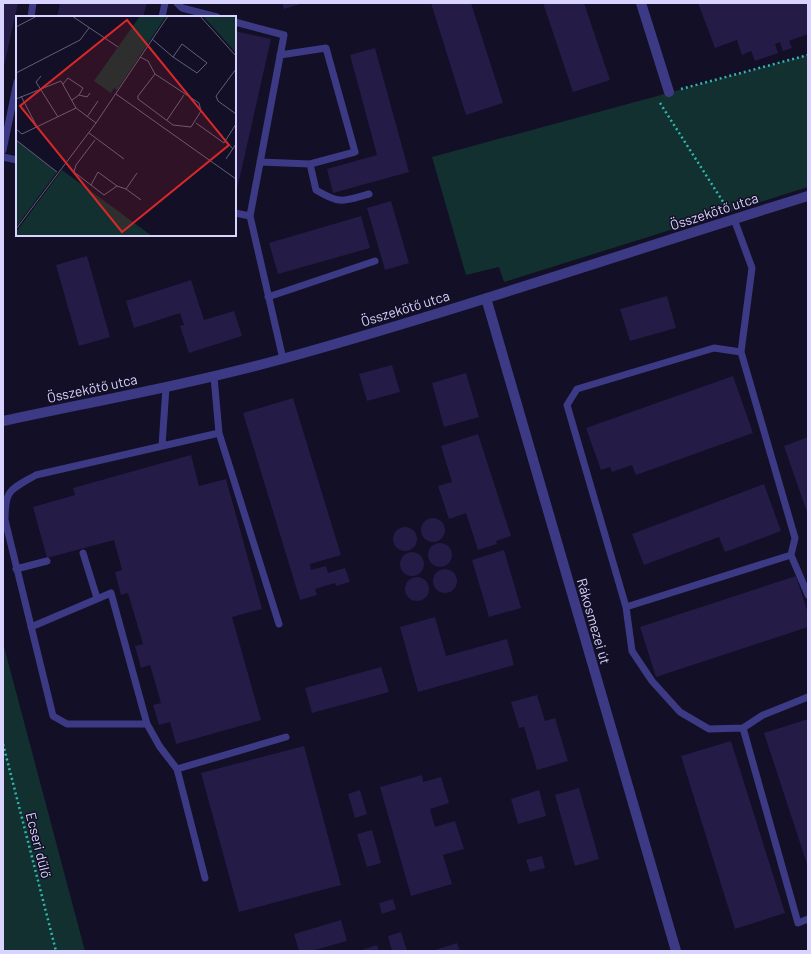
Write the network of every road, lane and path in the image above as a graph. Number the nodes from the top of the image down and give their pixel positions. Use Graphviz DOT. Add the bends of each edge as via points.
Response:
graph roads {
  1 [pos="33,3"];
  2 [pos="165,3"];
  3 [pos="177,3"];
  4 [pos="641,3"];
  5 [pos="30,16"];
  6 [pos="162,16"];
  7 [pos="213,16"];
  8 [pos="236,22"];
  9 [pos="280,55"];
  10 [pos="808,55"];
  11 [pos="16,87"];
  12 [pos="669,92"];
  13 [pos="3,150"];
  14 [pos="3,157"];
  15 [pos="16,160"];
  16 [pos="260,162"];
  17 [pos="310,164"];
  18 [pos="369,194"];
  19 [pos="808,196"];
  20 [pos="236,212"];
  21 [pos="250,216"];
  22 [pos="734,219"];
  23 [pos="375,261"];
  24 [pos="268,297"];
  25 [pos="486,298"];
  26 [pos="741,352"];
  27 [pos="283,359"];
  28 [pos="214,377"];
  29 [pos="166,387"];
  30 [pos="3,421"];
  31 [pos="219,433"];
  32 [pos="162,446"];
  33 [pos="84,553"];
  34 [pos="791,555"];
  35 [pos="48,562"];
  36 [pos="16,569"];
  37 [pos="808,595"];
  38 [pos="97,598"];
  39 [pos="626,607"];
  40 [pos="279,624"];
  41 [pos="31,627"];
  42 [pos="808,697"];
  43 [pos="147,724"];
  44 [pos="743,728"];
  45 [pos="286,737"];
  46 [pos="3,744"];
  47 [pos="177,769"];
  48 [pos="205,878"];
  49 [pos="808,919"];
  50 [pos="56,951"];
  51 [pos="676,951"];
  1 -- 5 [label="lane"];
  2 -- 6 [label="lane"];
  3 -- 7 [label="lane" via="182,8"];
  4 -- 12 [label="street"];
  8 -- 9 [label="lane" via="284,35"];
  9 -- 16 [label="lane"];
  9 -- 17 [label="lane" via="326,48 355,152"];
  10 -- 12 [label="path"];
  11 -- 13 [label="lane"];
  12 -- 22 [label="path" via="655,96"];
  14 -- 15 [label="lane"];
  16 -- 17 [label="lane"];
  16 -- 21 [label="lane"];
  17 -- 18 [label="lane" via="316,190 331,199 341,202"];
  19 -- 22 [label="street, Összekötő utca"];
  20 -- 21 [label="lane"];
  21 -- 24 [label="lane"];
  22 -- 25 [label="street, Összekötő utca"];
  22 -- 26 [label="lane" via="752,268"];
  23 -- 24 [label="lane"];
  24 -- 27 [label="lane"];
  25 -- 27 [label="street, Összekötő utca"];
  25 -- 51 [label="street, Rákosmezei út"];
  26 -- 34 [label="lane" via="795,538"];
  26 -- 39 [label="lane" via="714,348 577,388 567,405"];
  27 -- 28 [label="street, Összekötő utca"];
  28 -- 29 [label="street, Összekötő utca"];
  28 -- 31 [label="lane"];
  29 -- 30 [label="street, Összekötő utca"];
  29 -- 32 [label="lane"];
  31 -- 32 [label="lane"];
  31 -- 40 [label="lane"];
  32 -- 36 [label="lane" via="36,475 14,487 5,500 5,520"];
  33 -- 38 [label="lane"];
  34 -- 37 [label="lane"];
  34 -- 39 [label="lane"];
  35 -- 36 [label="lane"];
  36 -- 41 [label="lane"];
  38 -- 41 [label="lane"];
  38 -- 43 [label="lane" via="111,592"];
  39 -- 44 [label="lane" via="632,651 652,681 680,712 709,729"];
  41 -- 43 [label="lane" via="53,716 67,724"];
  42 -- 44 [label="lane" via="763,715"];
  43 -- 47 [label="lane"];
  44 -- 49 [label="lane" via="798,923"];
  45 -- 47 [label="lane"];
  46 -- 50 [label="path, Ecseri dűlő"];
  47 -- 48 [label="lane"];
}
